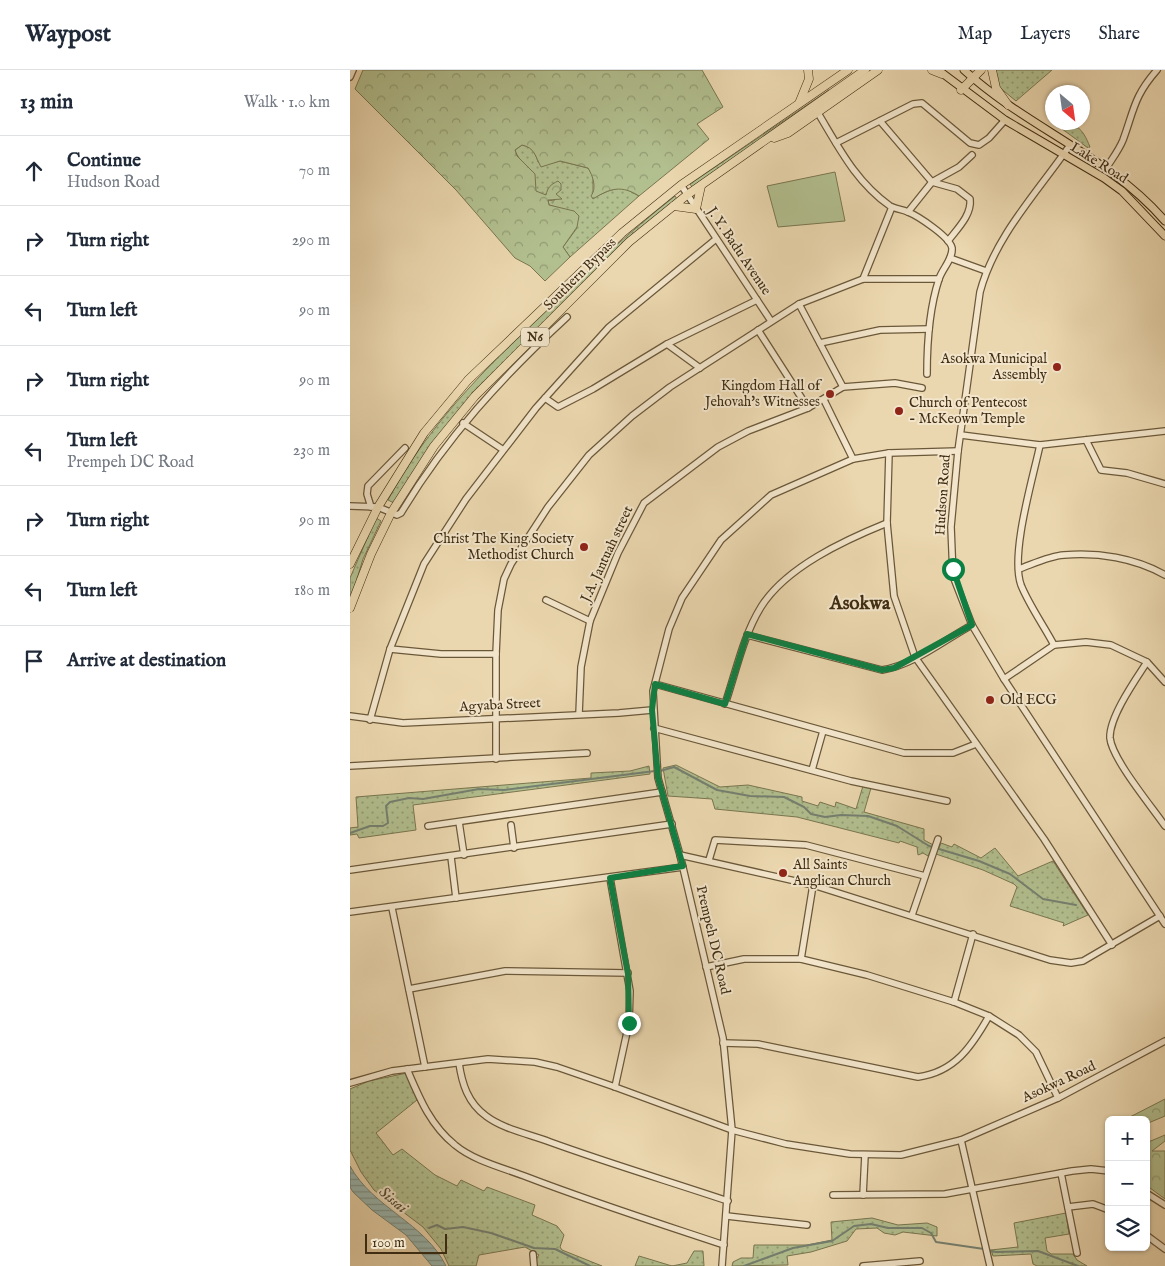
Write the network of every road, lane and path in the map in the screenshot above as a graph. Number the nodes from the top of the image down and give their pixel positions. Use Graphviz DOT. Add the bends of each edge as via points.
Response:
graph roads {
  1 [pos="353,70"];
  2 [pos="808,70"];
  3 [pos="848,70"];
  4 [pos="865,70"];
  5 [pos="878,70"];
  6 [pos="932,70"];
  7 [pos="964,70"];
  8 [pos="981,70"];
  9 [pos="992,70"];
  10 [pos="1157,70"];
  11 [pos="940,72"];
  12 [pos="350,77"];
  13 [pos="973,78"];
  14 [pos="961,90"];
  15 [pos="798,104"];
  16 [pos="1008,105"];
  17 [pos="818,113"];
  18 [pos="1005,120"];
  19 [pos="880,121"];
  20 [pos="767,140"];
  21 [pos="836,144"];
  22 [pos="1070,145"];
  23 [pos="1063,154"];
  24 [pos="972,156"];
  25 [pos="1107,168"];
  26 [pos="932,182"];
  27 [pos="681,185"];
  28 [pos="701,186"];
  29 [pos="687,195"];
  30 [pos="674,206"];
  31 [pos="892,207"];
  32 [pos="696,209"];
  33 [pos="908,212"];
  34 [pos="1165,221"];
  35 [pos="1165,236"];
  36 [pos="716,239"];
  37 [pos="948,241"];
  38 [pos="950,258"];
  39 [pos="986,271"];
  40 [pos="863,279"];
  41 [pos="939,279"];
  42 [pos="757,300"];
  43 [pos="799,304"];
  44 [pos="567,317"];
  45 [pos="771,321"];
  46 [pos="758,330"];
  47 [pos="929,330"];
  48 [pos="820,343"];
  49 [pos="667,344"];
  50 [pos="700,368"];
  51 [pos="927,374"];
  52 [pos="843,387"];
  53 [pos="922,388"];
  54 [pos="546,398"];
  55 [pos="824,400"];
  56 [pos="808,408"];
  57 [pos="463,423"];
  58 [pos="1165,431"];
  59 [pos="961,435"];
  60 [pos="1086,440"];
  61 [pos="1040,445"];
  62 [pos="405,448"];
  63 [pos="502,449"];
  64 [pos="958,451"];
  65 [pos="889,453"];
  66 [pos="853,459"];
  67 [pos="1165,484"];
  68 [pos="350,506"];
  69 [pos="374,507"];
  70 [pos="391,513"];
  71 [pos="887,522"];
  72 [pos="350,564"];
  73 [pos="1019,568"];
  74 [pos="1165,575"];
  75 [pos="546,600"];
  76 [pos="350,608"];
  77 [pos="590,621"];
  78 [pos="972,625"];
  79 [pos="747,634"];
  80 [pos="1054,645"];
  81 [pos="390,650"];
  82 [pos="496,654"];
  83 [pos="915,657"];
  84 [pos="1147,662"];
  85 [pos="1004,679"];
  86 [pos="1165,682"];
  87 [pos="655,684"];
  88 [pos="725,704"];
  89 [pos="652,710"];
  90 [pos="579,714"];
  91 [pos="350,716"];
  92 [pos="497,718"];
  93 [pos="370,720"];
  94 [pos="654,728"];
  95 [pos="823,730"];
  96 [pos="976,744"];
  97 [pos="587,753"];
  98 [pos="496,759"];
  99 [pos="350,766"];
  100 [pos="812,770"];
  101 [pos="662,792"];
  102 [pos="947,801"];
  103 [pos="459,822"];
  104 [pos="672,824"];
  105 [pos="511,825"];
  106 [pos="428,826"];
  107 [pos="1165,826"];
  108 [pos="936,842"];
  109 [pos="514,848"];
  110 [pos="680,854"];
  111 [pos="464,855"];
  112 [pos="450,857"];
  113 [pos="709,860"];
  114 [pos="683,866"];
  115 [pos="350,870"];
  116 [pos="925,876"];
  117 [pos="610,878"];
  118 [pos="813,885"];
  119 [pos="456,898"];
  120 [pos="392,908"];
  121 [pos="350,912"];
  122 [pos="912,916"];
  123 [pos="1160,916"];
  124 [pos="1165,924"];
  125 [pos="973,934"];
  126 [pos="1112,945"];
  127 [pos="801,959"];
  128 [pos="706,967"];
  129 [pos="628,974"];
  130 [pos="409,989"];
  131 [pos="954,1002"];
  132 [pos="989,1016"];
  133 [pos="1165,1041"];
  134 [pos="723,1043"];
  135 [pos="459,1063"];
  136 [pos="425,1067"];
  137 [pos="407,1069"];
  138 [pos="350,1083"];
  139 [pos="615,1087"];
  140 [pos="1058,1098"];
  141 [pos="732,1130"];
  142 [pos="961,1140"];
  143 [pos="865,1155"];
  144 [pos="1105,1170"];
  145 [pos="1061,1173"];
  146 [pos="973,1190"];
  147 [pos="833,1195"];
  148 [pos="863,1195"];
  149 [pos="1150,1196"];
  150 [pos="728,1201"];
  151 [pos="1165,1206"];
  152 [pos="1068,1208"];
  153 [pos="1105,1208"];
  154 [pos="727,1216"];
  155 [pos="807,1224"];
  156 [pos="1150,1238"];
  157 [pos="724,1245"];
  158 [pos="1165,1249"];
  159 [pos="1077,1253"];
  160 [pos="533,1254"];
  161 [pos="920,1261"];
  162 [pos="722,1265"];
  163 [pos="534,1266"];
  164 [pos="863,1266"];
  165 [pos="990,1266"];
  1 -- 12 [label="street"];
  2 -- 15 [label="highway" via="809,79"];
  3 -- 15 [label="highway, Southern Bypass / N6"];
  4 -- 20 [label="highway, Southern Bypass / N6"];
  5 -- 17 [label="highway"];
  6 -- 11 [label="highway"];
  7 -- 13 [label="main road, Lake Road"];
  8 -- 13 [label="highway"];
  9 -- 16 [label="highway" via="996,88"];
  10 -- 25 [label="street" via="1134,101 1122,141"];
  11 -- 14 [label="main road, Lake Road"];
  13 -- 14 [label="highway"];
  13 -- 16 [label="main road, Lake Road"];
  14 -- 18 [label="main road, Lake Road"];
  15 -- 27 [label="highway, Southern Bypass / N6"];
  16 -- 22 [label="main road, Lake Road"];
  17 -- 20 [label="highway" via="788,133"];
  17 -- 21 [label="street"];
  18 -- 19 [label="street" via="990,138 979,145 970,143 922,104 902,108"];
  18 -- 23 [label="main road, Lake Road"];
  19 -- 21 [label="street"];
  19 -- 26 [label="street"];
  20 -- 28 [label="highway, Southern Bypass / N6"];
  21 -- 31 [label="street" via="856,175"];
  22 -- 23 [label="street, Hudson Road"];
  22 -- 25 [label="main road, Lake Road"];
  23 -- 35 [label="main road, Lake Road" via="1122,191"];
  23 -- 39 [label="street, Hudson Road" via="1008,229"];
  24 -- 26 [label="street"];
  25 -- 34 [label="main road, Lake Road" via="1144,198"];
  26 -- 33 [label="street"];
  26 -- 37 [label="street" via="957,189 970,199 967,215"];
  27 -- 29 [label="street, J. Y. Badu Avenue"];
  27 -- 69 [label="highway, Southern Bypass / N6" via="622,233 468,380 424,433"];
  28 -- 29 [label="highway, Southern Bypass / N6"];
  28 -- 32 [label="highway"];
  29 -- 30 [label="highway, Southern Bypass / N6"];
  29 -- 32 [label="street, J. Y. Badu Avenue"];
  30 -- 32 [label="highway"];
  30 -- 70 [label="highway, Southern Bypass / N6" via="629,242 475,396 434,446"];
  31 -- 33 [label="street"];
  31 -- 40 [label="street"];
  32 -- 36 [label="street, J. Y. Badu Avenue"];
  33 -- 37 [label="street"];
  36 -- 42 [label="street, J. Y. Badu Avenue"];
  36 -- 54 [label="street" via="609,327"];
  37 -- 38 [label="street" via="952,248"];
  38 -- 39 [label="street"];
  38 -- 41 [label="street"];
  39 -- 59 [label="street, Hudson Road" via="975,311"];
  40 -- 41 [label="street"];
  40 -- 43 [label="street"];
  41 -- 47 [label="street"];
  42 -- 45 [label="street, J. Y. Badu Avenue"];
  42 -- 49 [label="street"];
  43 -- 45 [label="street"];
  43 -- 48 [label="street"];
  44 -- 57 [label="street"];
  45 -- 46 [label="street"];
  46 -- 50 [label="street"];
  46 -- 56 [label="street"];
  47 -- 48 [label="street" via="880,330"];
  47 -- 51 [label="street"];
  48 -- 52 [label="street"];
  49 -- 50 [label="street"];
  49 -- 54 [label="street" via="558,407"];
  50 -- 82 [label="street" via="632,416 589,455 548,507 504,579 498,610"];
  52 -- 53 [label="street" via="895,383"];
  52 -- 55 [label="street, J.A. Jantuah street"];
  54 -- 63 [label="street"];
  55 -- 56 [label="street, J.A. Jantuah street"];
  55 -- 66 [label="street"];
  56 -- 77 [label="street, J.A. Jantuah street" via="748,431 718,447 644,503 618,553"];
  57 -- 63 [label="street"];
  57 -- 70 [label="street" via="401,513"];
  58 -- 60 [label="street"];
  59 -- 61 [label="street"];
  59 -- 64 [label="street, Hudson Road"];
  60 -- 61 [label="street"];
  60 -- 67 [label="street" via="1101,470 1127,473"];
  61 -- 73 [label="street" via="1025,510"];
  62 -- 69 [label="street" via="368,486 367,494"];
  63 -- 81 [label="street" via="424,564"];
  64 -- 65 [label="street, Prempeh DC Road"];
  64 -- 78 [label="street, Hudson Road" via="951,527 953,569"];
  65 -- 66 [label="street, Prempeh DC Road"];
  65 -- 71 [label="street"];
  66 -- 87 [label="street, Prempeh DC Road" via="771,495 721,540 682,598 669,629"];
  68 -- 69 [label="street"];
  69 -- 70 [label="street"];
  69 -- 72 [label="highway, Southern Bypass / N6"];
  70 -- 76 [label="highway, Southern Bypass / N6"];
  71 -- 79 [label="street" via="853,537 790,577 762,606"];
  71 -- 83 [label="street" via="894,596"];
  73 -- 74 [label="street" via="1063,555 1122,558"];
  73 -- 80 [label="street" via="1021,584"];
  75 -- 77 [label="street"];
  77 -- 90 [label="street, J.A. Jantuah street" via="581,668"];
  78 -- 83 [label="street"];
  78 -- 85 [label="street, Hudson Road"];
  79 -- 83 [label="street" via="882,670 894,668"];
  79 -- 88 [label="street"];
  80 -- 84 [label="street" via="1086,642 1111,645"];
  80 -- 85 [label="street"];
  81 -- 82 [label="street"];
  81 -- 93 [label="street"];
  82 -- 92 [label="street"];
  83 -- 96 [label="street"];
  84 -- 86 [label="street"];
  84 -- 107 [label="street" via="1123,702 1110,737 1117,757"];
  85 -- 123 [label="street, Hudson Road"];
  87 -- 88 [label="street"];
  87 -- 89 [label="street, Prempeh DC Road"];
  88 -- 95 [label="street"];
  89 -- 90 [label="street, Agyaba Street"];
  89 -- 94 [label="street, Prempeh DC Road"];
  90 -- 92 [label="street, Agyaba Street"];
  91 -- 93 [label="street, Agyaba Street"];
  92 -- 93 [label="street, Agyaba Street" via="403,723"];
  92 -- 98 [label="street"];
  94 -- 100 [label="street"];
  94 -- 101 [label="street, Prempeh DC Road"];
  95 -- 96 [label="street" via="904,753 953,753"];
  95 -- 100 [label="street"];
  96 -- 126 [label="street" via="1044,839"];
  97 -- 98 [label="street"];
  98 -- 99 [label="street"];
  100 -- 102 [label="street"];
  101 -- 103 [label="street"];
  101 -- 104 [label="street, Prempeh DC Road"];
  103 -- 106 [label="street"];
  103 -- 111 [label="street"];
  104 -- 109 [label="street"];
  104 -- 110 [label="street, Prempeh DC Road"];
  105 -- 109 [label="street"];
  108 -- 116 [label="street"];
  109 -- 111 [label="street"];
  110 -- 113 [label="street"];
  110 -- 114 [label="street, Prempeh DC Road"];
  111 -- 112 [label="street"];
  112 -- 115 [label="street"];
  112 -- 119 [label="street"];
  113 -- 116 [label="street" via="715,840 806,845"];
  113 -- 118 [label="street"];
  114 -- 117 [label="street"];
  114 -- 128 [label="street, Prempeh DC Road"];
  116 -- 122 [label="street"];
  117 -- 119 [label="street"];
  117 -- 129 [label="street"];
  118 -- 122 [label="street"];
  118 -- 127 [label="street"];
  119 -- 120 [label="street"];
  120 -- 121 [label="street"];
  120 -- 130 [label="street"];
  122 -- 125 [label="street"];
  123 -- 124 [label="street, Hudson Road"];
  123 -- 126 [label="street"];
  125 -- 126 [label="street" via="1050,960 1071,963 1083,961"];
  125 -- 131 [label="street"];
  127 -- 128 [label="street" via="744,959"];
  127 -- 131 [label="street"];
  128 -- 134 [label="street, Prempeh DC Road"];
  129 -- 130 [label="street" via="505,971"];
  129 -- 139 [label="street" via="629,1023"];
  130 -- 136 [label="street"];
  131 -- 132 [label="street"];
  132 -- 134 [label="street" via="972,1045 950,1065 934,1074 918,1077 758,1044"];
  132 -- 140 [label="street" via="1019,1035 1036,1052"];
  133 -- 140 [label="street, Asokwa Road"];
  134 -- 141 [label="street, Prempeh DC Road"];
  135 -- 136 [label="street, Asokwa Road"];
  135 -- 139 [label="street, Asokwa Road" via="488,1059 536,1062"];
  135 -- 150 [label="street" via="469,1097 493,1120"];
  136 -- 137 [label="street, Asokwa Road"];
  137 -- 138 [label="street, Asokwa Road"];
  137 -- 157 [label="street" via="432,1120 460,1149 556,1188"];
  139 -- 141 [label="street, Asokwa Road"];
  140 -- 142 [label="street, Asokwa Road"];
  141 -- 143 [label="street, Asokwa Road" via="786,1144"];
  141 -- 150 [label="street, Prempeh DC Road"];
  142 -- 143 [label="street, Asokwa Road" via="901,1154"];
  142 -- 146 [label="street"];
  143 -- 148 [label="street"];
  144 -- 145 [label="street" via="1090,1168"];
  145 -- 146 [label="street"];
  145 -- 152 [label="street"];
  146 -- 148 [label="street" via="927,1195"];
  146 -- 165 [label="street"];
  147 -- 148 [label="street"];
  149 -- 151 [label="street"];
  150 -- 154 [label="street, Prempeh DC Road"];
  152 -- 153 [label="street" via="1093,1204"];
  152 -- 159 [label="street"];
  154 -- 155 [label="street"];
  154 -- 157 [label="street, Prempeh DC Road"];
  156 -- 158 [label="street"];
  157 -- 162 [label="street, Prempeh DC Road"];
  160 -- 163 [label="street"];
  161 -- 164 [label="street"];
}
